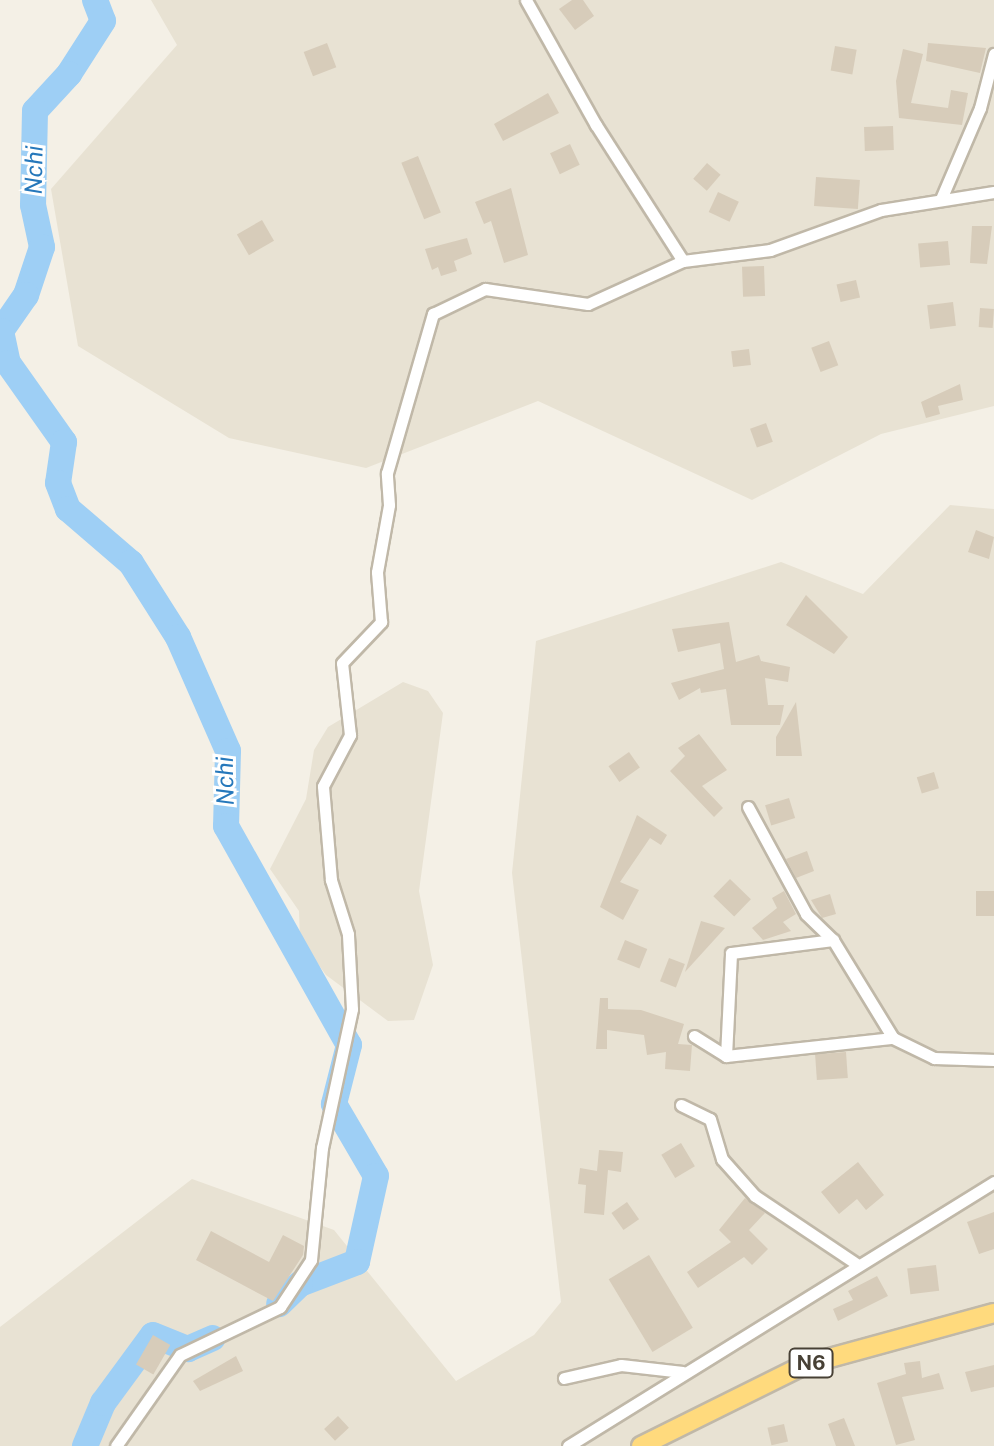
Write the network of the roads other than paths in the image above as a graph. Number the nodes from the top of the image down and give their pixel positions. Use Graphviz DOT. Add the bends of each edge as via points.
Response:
graph roads {
  1 [pos="526,0"];
  2 [pos="994,54"];
  3 [pos="994,192"];
  4 [pos="941,199"];
  5 [pos="683,261"];
  6 [pos="748,807"];
  7 [pos="833,940"];
  8 [pos="694,1036"];
  9 [pos="893,1038"];
  10 [pos="726,1056"];
  11 [pos="994,1060"];
  12 [pos="681,1105"];
  13 [pos="994,1182"];
  14 [pos="858,1265"];
  15 [pos="994,1313"];
  16 [pos="683,1372"];
  17 [pos="564,1378"];
  18 [pos="116,1446"];
  19 [pos="568,1446"];
  20 [pos="641,1446"];
  1 -- 5 [label="street" via="596,125"];
  2 -- 4 [label="street" via="980,108"];
  3 -- 4 [label="street"];
  4 -- 5 [label="street" via="881,210 770,250"];
  5 -- 18 [label="street" via="588,304 485,289 433,314 387,473 389,505 378,560 381,622 342,663 350,735 323,786 331,880 348,934 352,1009 322,1148 311,1260 280,1307 180,1355"];
  6 -- 7 [label="street" via="806,914"];
  7 -- 9 [label="street"];
  7 -- 10 [label="street" via="731,953"];
  8 -- 10 [label="street"];
  9 -- 10 [label="street"];
  9 -- 11 [label="street" via="934,1058"];
  12 -- 14 [label="street" via="710,1119 722,1159 755,1196"];
  13 -- 14 [label="street"];
  14 -- 16 [label="street"];
  15 -- 20 [label="highway, N6" via="804,1365"];
  16 -- 17 [label="street" via="621,1365"];
  16 -- 19 [label="street"];
}
